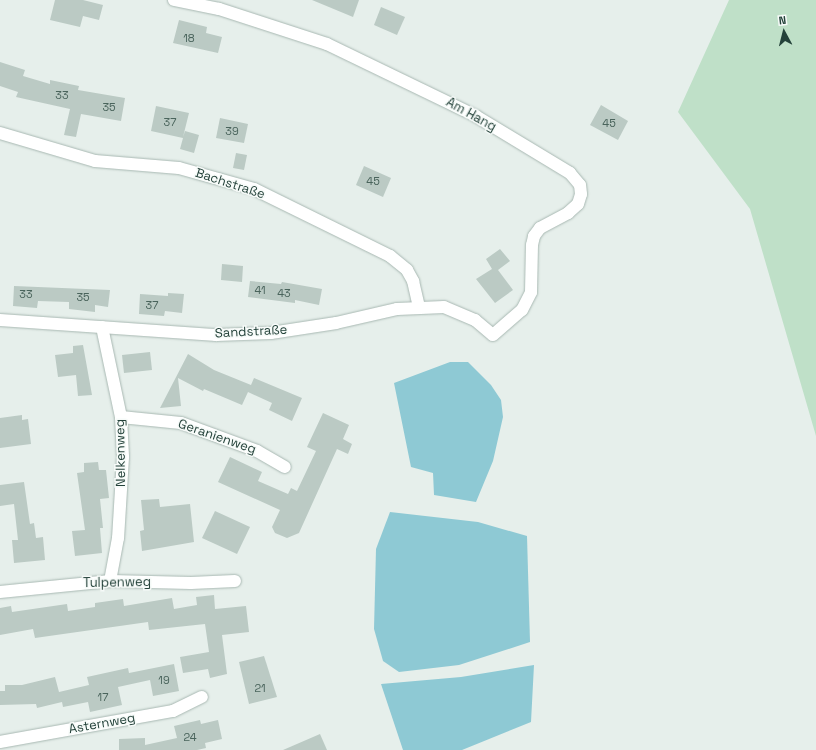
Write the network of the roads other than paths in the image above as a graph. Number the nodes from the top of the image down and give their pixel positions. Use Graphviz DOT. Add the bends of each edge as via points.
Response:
graph roads {
  1 [pos="174,0"];
  2 [pos="0,133"];
  3 [pos="419,307"];
  4 [pos="0,320"];
  5 [pos="102,327"];
  6 [pos="493,335"];
  7 [pos="121,417"];
  8 [pos="285,467"];
  9 [pos="110,581"];
  10 [pos="235,581"];
  11 [pos="1,589"];
  12 [pos="202,697"];
  13 [pos="0,742"];
  1 -- 6 [label="street, Am Hang" via="219,9 327,44 476,116 570,173 580,184 578,204 568,213 540,228 534,236 531,292 522,310"];
  2 -- 3 [label="street, Bachstraße" via="95,161 179,168 254,189 390,256 407,270 413,281"];
  3 -- 5 [label="street, Sandstraße" via="272,333 216,335"];
  3 -- 6 [label="street, Sandstraße" via="444,307 460,312 475,320"];
  4 -- 5 [label="street, Sandstraße"];
  5 -- 7 [label="street, Nelkenweg"];
  7 -- 8 [label="street, Geranienweg" via="181,423 257,450"];
  7 -- 9 [label="street, Nelkenweg" via="122,497"];
  9 -- 10 [label="street, Tulpenweg"];
  9 -- 11 [label="street, Tulpenweg"];
  12 -- 13 [label="street, Asternweg" via="173,712"];
}
